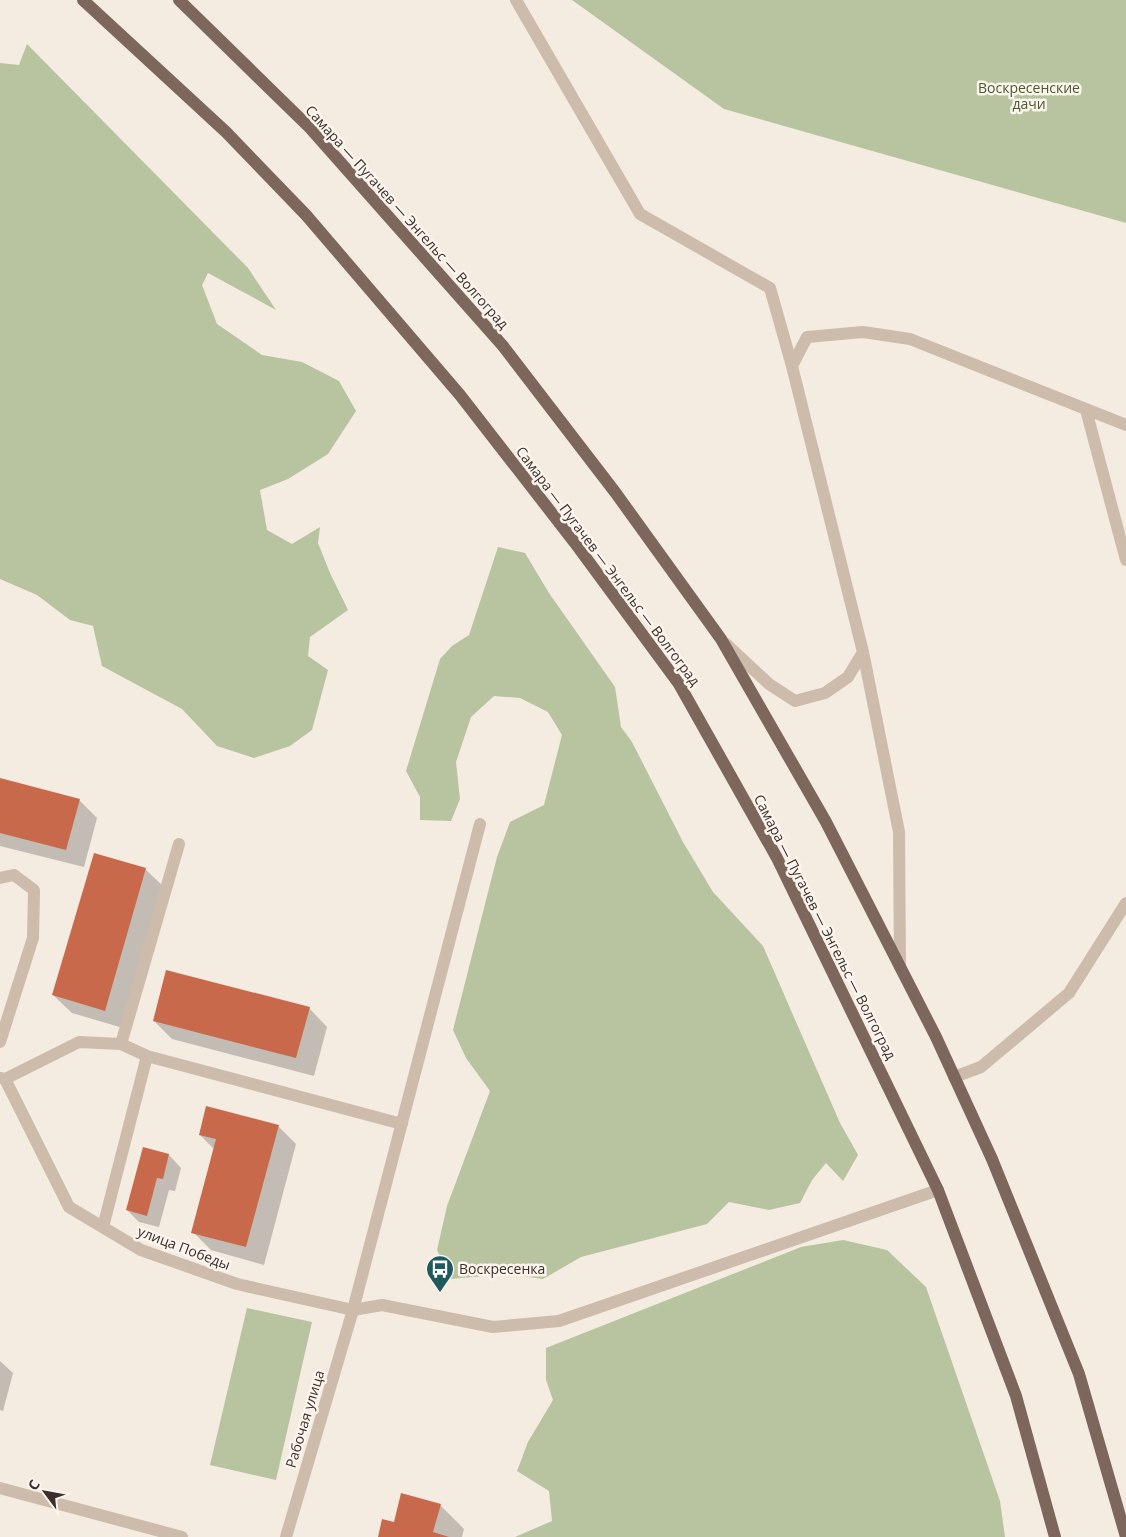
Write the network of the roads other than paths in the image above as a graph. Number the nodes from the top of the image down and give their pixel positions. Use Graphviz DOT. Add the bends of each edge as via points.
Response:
graph roads {
  1 [pos="83,0"];
  2 [pos="180,0"];
  3 [pos="516,0"];
  4 [pos="792,366"];
  5 [pos="1086,410"];
  6 [pos="1126,425"];
  7 [pos="1126,560"];
  8 [pos="721,639"];
  9 [pos="863,652"];
  10 [pos="480,824"];
  11 [pos="179,844"];
  12 [pos="0,878"];
  13 [pos="1126,903"];
  14 [pos="900,968"];
  15 [pos="1,1032"];
  16 [pos="121,1044"];
  17 [pos="147,1056"];
  18 [pos="954,1077"];
  19 [pos="2,1079"];
  20 [pos="402,1124"];
  21 [pos="938,1190"];
  22 [pos="103,1227"];
  23 [pos="353,1310"];
  24 [pos="0,1488"];
  25 [pos="182,1537"];
  26 [pos="286,1537"];
  27 [pos="1055,1537"];
  28 [pos="1126,1537"];
  1 -- 21 [label="main road, Самара — Пугачев — Энгельс — Волгоград" via="226,132 306,215 460,395 576,543 679,684 776,858"];
  2 -- 8 [label="main road, Самара — Пугачев — Энгельс — Волгоград" via="310,128 503,346 615,492"];
  3 -- 4 [label="street" via="640,214 770,288"];
  4 -- 5 [label="street" via="807,337 863,332 910,339"];
  4 -- 9 [label="street"];
  5 -- 6 [label="street"];
  5 -- 7 [label="street"];
  8 -- 9 [label="street" via="769,684 795,701 825,693 848,677"];
  8 -- 14 [label="main road, Самара — Пугачев — Энгельс — Волгоград" via="826,822"];
  9 -- 14 [label="street" via="899,832"];
  10 -- 20 [label="street, Рабочая улица"];
  11 -- 16 [label="street"];
  12 -- 15 [label="street" via="14,875 34,890 33,938"];
  13 -- 18 [label="street" via="1068,993 981,1067"];
  14 -- 18 [label="main road, Самара — Пугачев — Энгельс — Волгоград"];
  16 -- 17 [label="street"];
  16 -- 19 [label="street" via="79,1042"];
  17 -- 20 [label="street"];
  17 -- 22 [label="street"];
  18 -- 28 [label="main road, Самара — Пугачев — Энгельс — Волгоград" via="992,1159 1079,1374"];
  19 -- 22 [label="street, улица Победы" via="69,1207"];
  20 -- 23 [label="street, Рабочая улица"];
  21 -- 23 [label="street" via="559,1321 493,1327 382,1305"];
  21 -- 27 [label="main road, Самара — Пугачев — Энгельс — Волгоград" via="1016,1396"];
  22 -- 23 [label="street, улица Победы" via="141,1250 237,1284"];
  23 -- 26 [label="street, Рабочая улица"];
  24 -- 25 [label="street"];
}
